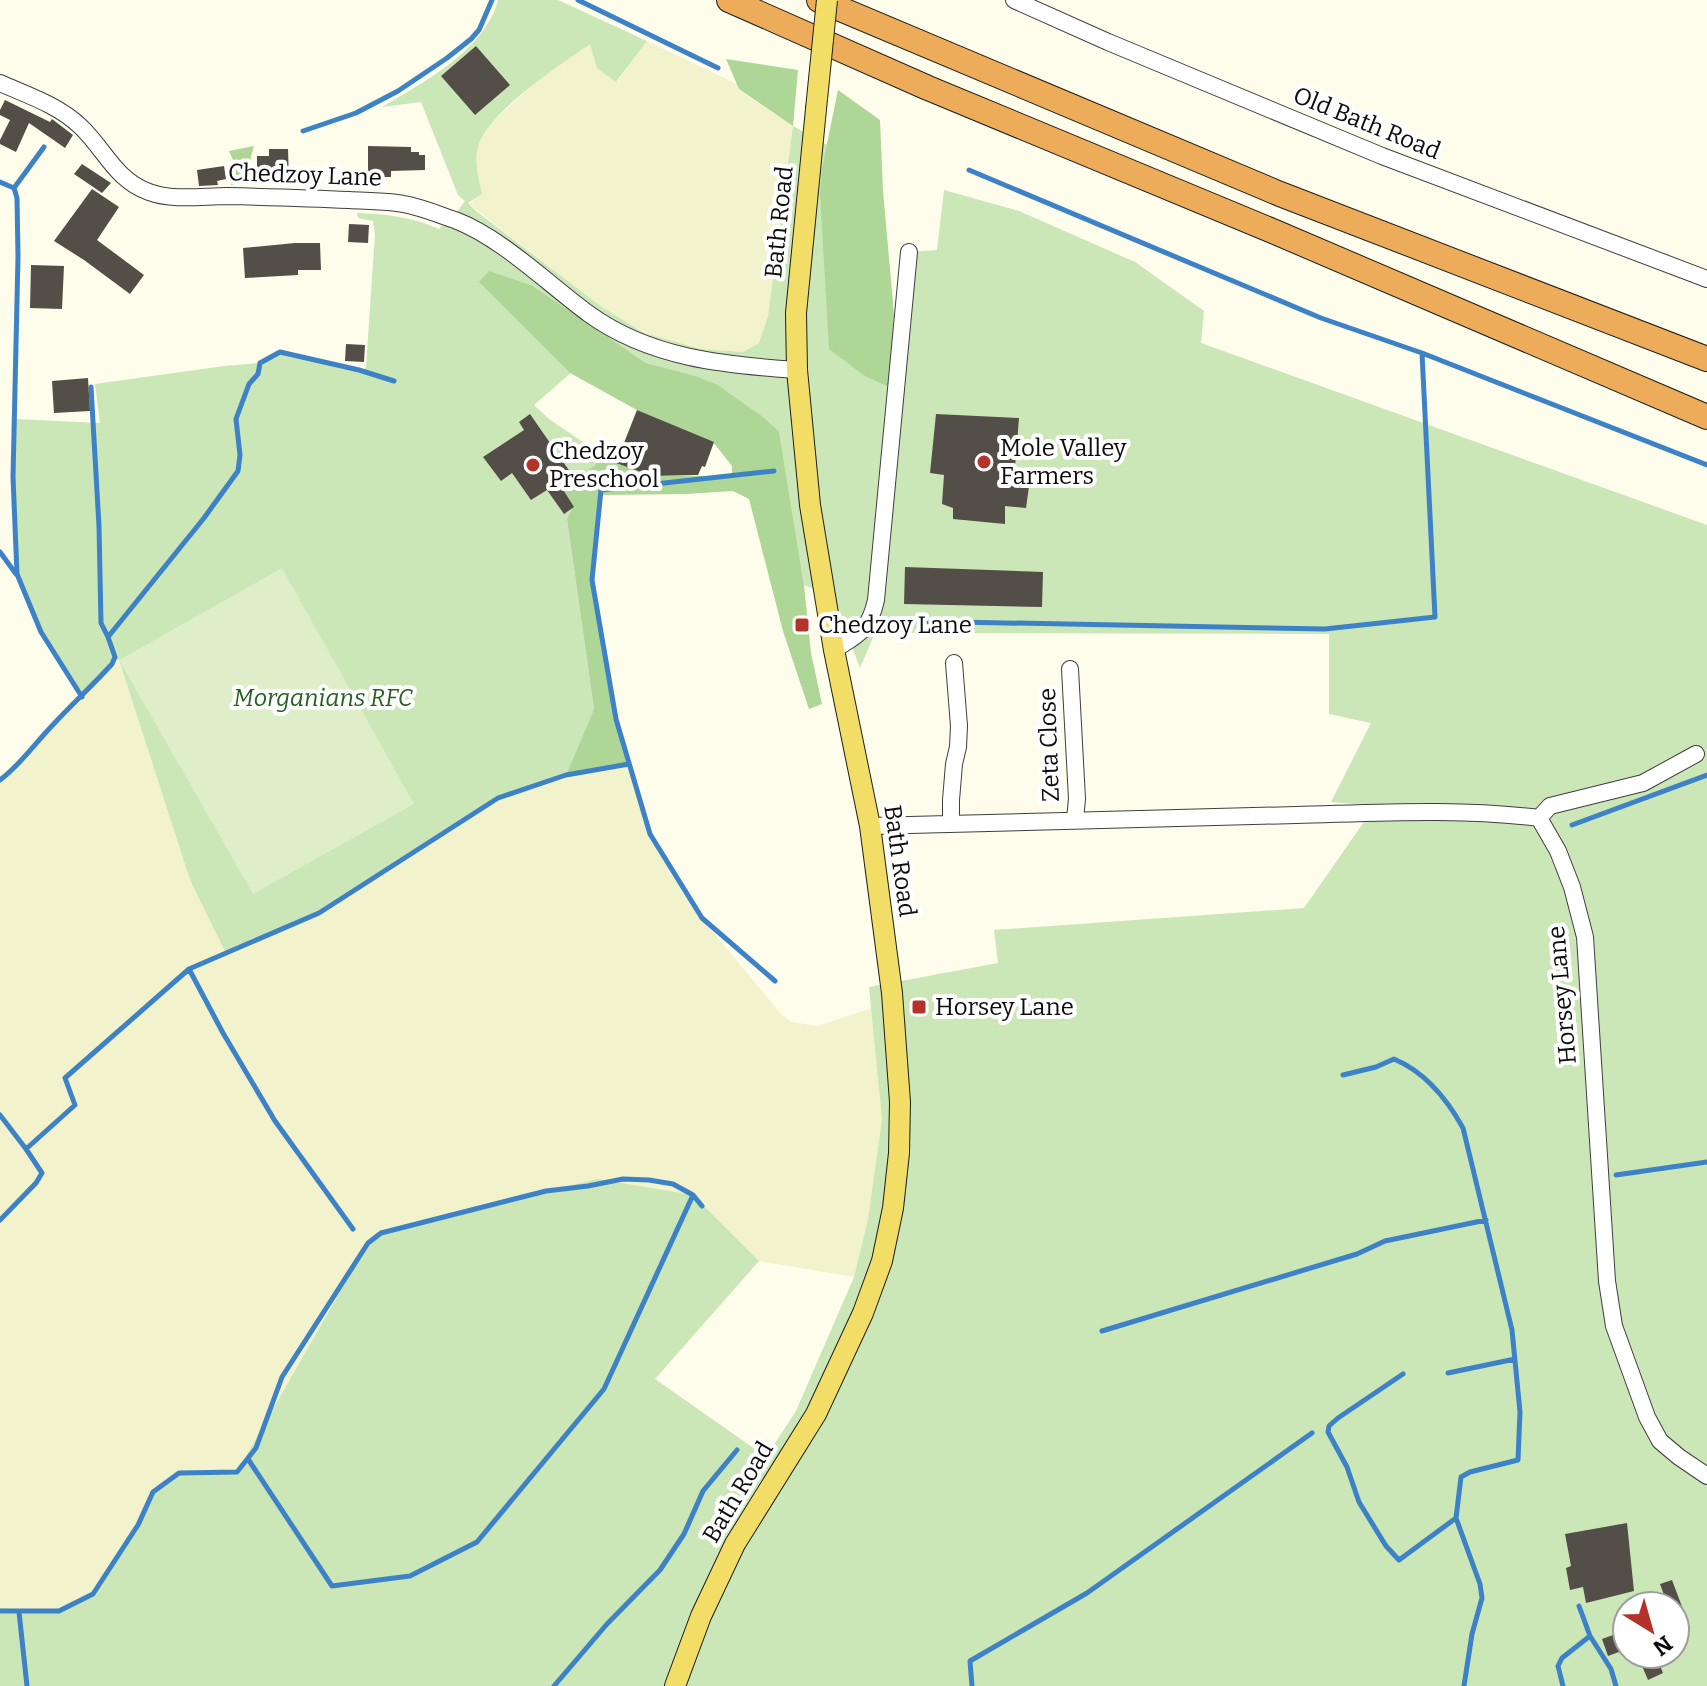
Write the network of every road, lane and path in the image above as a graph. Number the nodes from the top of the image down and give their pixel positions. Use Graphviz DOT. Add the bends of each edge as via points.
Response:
graph roads {
  1 [pos="729,0"];
  2 [pos="819,0"];
  3 [pos="827,0"];
  4 [pos="1014,0"];
  5 [pos="0,83"];
  6 [pos="909,252"];
  7 [pos="1707,279"];
  8 [pos="1707,359"];
  9 [pos="797,370"];
  10 [pos="1707,417"];
  11 [pos="834,650"];
  12 [pos="954,663"];
  13 [pos="1070,669"];
  14 [pos="1696,754"];
  15 [pos="1539,818"];
  16 [pos="1075,819"];
  17 [pos="951,824"];
  18 [pos="870,826"];
  19 [pos="1707,1476"];
  20 [pos="675,1686"];
  1 -- 10 [label="highway"];
  2 -- 8 [label="highway" via="1280,194"];
  3 -- 9 [label="main road, Bath Road, bridge" via="796,313"];
  4 -- 7 [label="street, Old Bath Road" via="1382,156"];
  5 -- 9 [label="street, Chedzoy Lane" via="47,103 80,126 112,167 149,192 400,203 482,234 592,316 634,339 702,361"];
  6 -- 11 [label="street" via="876,600 862,632"];
  9 -- 11 [label="main road, Bath Road" via="810,505"];
  11 -- 18 [label="main road, Bath Road"];
  12 -- 17 [label="street" via="959,726 958,747 947,764"];
  13 -- 16 [label="street, Zeta Close"];
  14 -- 15 [label="street" via="1643,783 1550,806"];
  15 -- 16 [label="street" via="1483,813"];
  15 -- 19 [label="street, Horsey Lane" via="1572,887 1585,937 1614,1326 1660,1441"];
  16 -- 17 [label="street"];
  17 -- 18 [label="street"];
  18 -- 20 [label="main road, Bath Road" via="900,1102 893,1208 882,1261 816,1414 735,1544"];
}
